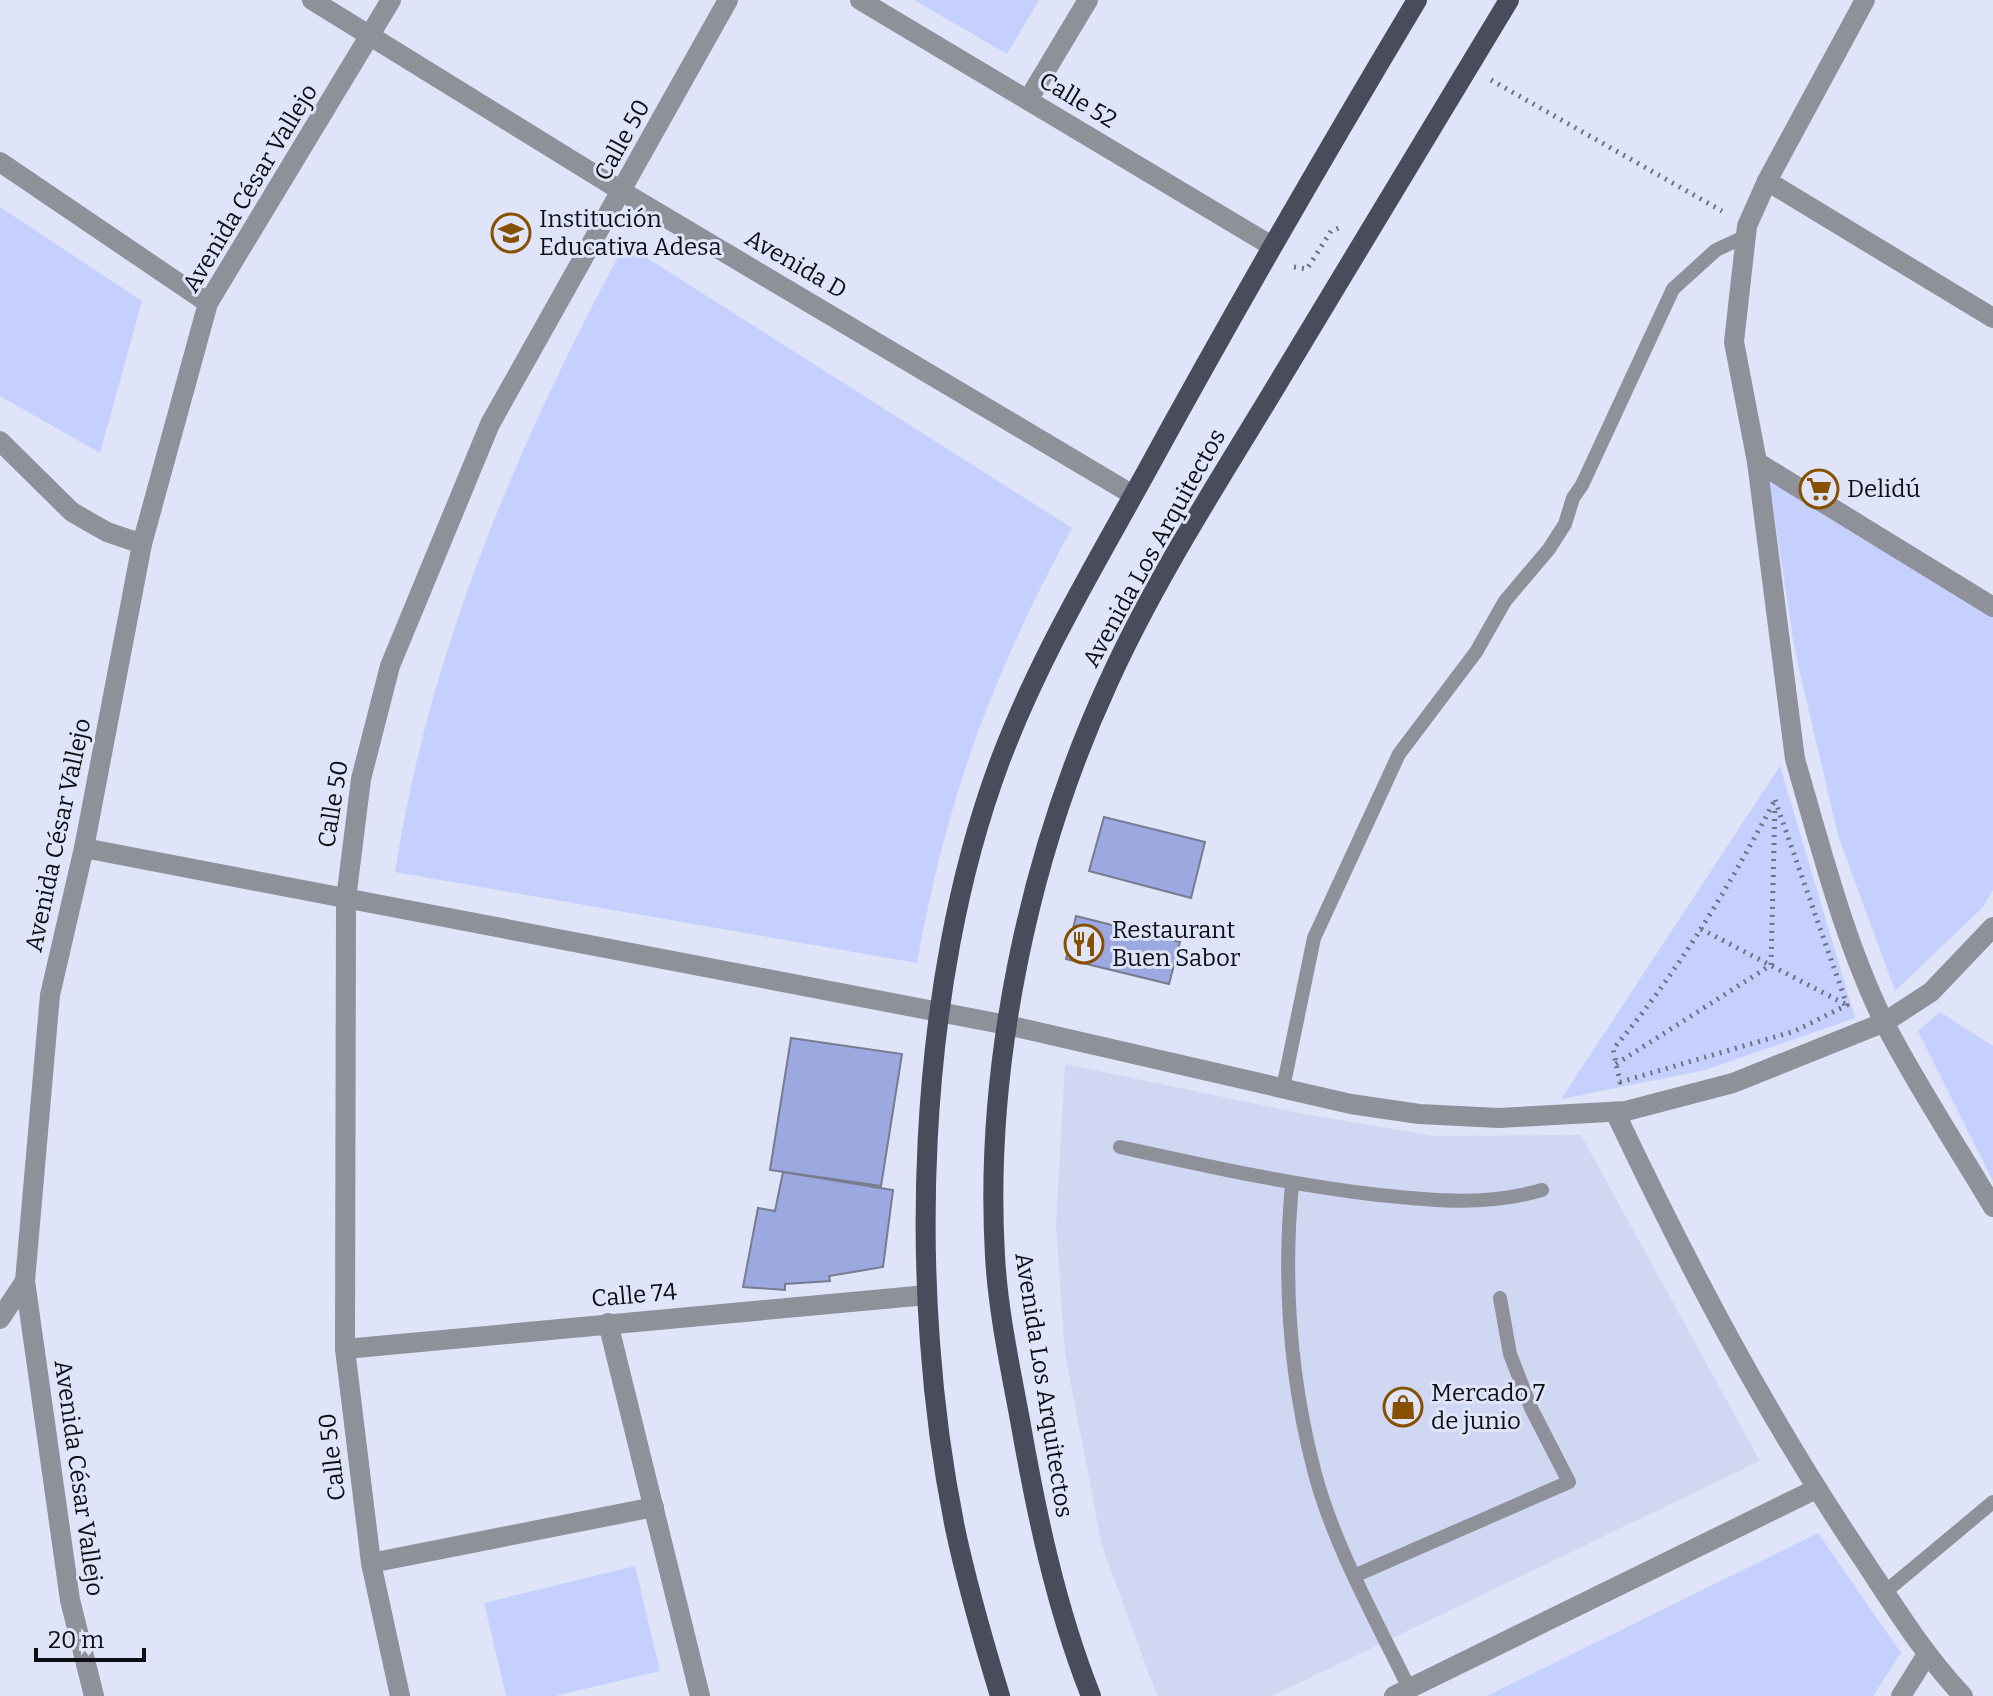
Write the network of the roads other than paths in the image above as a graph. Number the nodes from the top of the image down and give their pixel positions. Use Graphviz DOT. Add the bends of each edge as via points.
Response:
graph roads {
  1 [pos="312,0"];
  2 [pos="391,0"];
  3 [pos="728,0"];
  4 [pos="860,0"];
  5 [pos="1088,0"];
  6 [pos="1417,0"];
  7 [pos="1509,0"];
  8 [pos="1865,0"];
  9 [pos="372,35"];
  10 [pos="1028,100"];
  11 [pos="0,162"];
  12 [pos="1767,181"];
  13 [pos="623,192"];
  14 [pos="1747,231"];
  15 [pos="1265,254"];
  16 [pos="208,303"];
  17 [pos="1993,318"];
  18 [pos="0,441"];
  19 [pos="1757,462"];
  20 [pos="1133,495"];
  21 [pos="142,544"];
  22 [pos="1993,607"];
  23 [pos="84,848"];
  24 [pos="346,899"];
  25 [pos="1993,927"];
  26 [pos="939,1011"];
  27 [pos="1885,1022"];
  28 [pos="1007,1025"];
  29 [pos="1283,1088"];
  30 [pos="1615,1112"];
  31 [pos="1120,1147"];
  32 [pos="1292,1185"];
  33 [pos="1542,1190"];
  34 [pos="1993,1207"];
  35 [pos="25,1281"];
  36 [pos="927,1295"];
  37 [pos="1500,1298"];
  38 [pos="0,1319"];
  39 [pos="608,1323"];
  40 [pos="345,1349"];
  41 [pos="1816,1489"];
  42 [pos="1993,1502"];
  43 [pos="654,1507"];
  44 [pos="371,1563"];
  45 [pos="1354,1576"];
  46 [pos="1885,1592"];
  47 [pos="1926,1656"];
  48 [pos="1405,1693"];
  49 [pos="94,1696"];
  50 [pos="400,1696"];
  51 [pos="700,1696"];
  52 [pos="1000,1696"];
  53 [pos="1091,1696"];
  54 [pos="1901,1696"];
  55 [pos="1963,1696"];
  1 -- 9 [label="street, Avenida D"];
  2 -- 9 [label="street, Avenida César Vallejo"];
  3 -- 13 [label="street, Calle 50"];
  4 -- 10 [label="street, Calle 52"];
  5 -- 10 [label="street"];
  6 -- 15 [label="main road, Avenida Los Arquitectos"];
  7 -- 28 [label="main road, Avenida Los Arquitectos" via="1175,555 1108,683 1038,879"];
  8 -- 12 [label="street"];
  9 -- 13 [label="street, Avenida D"];
  9 -- 16 [label="street, Avenida César Vallejo"];
  10 -- 15 [label="street, Calle 52"];
  11 -- 16 [label="street"];
  12 -- 14 [label="street"];
  12 -- 17 [label="street"];
  13 -- 20 [label="street, Avenida D"];
  13 -- 24 [label="street, Calle 50" via="490,424 390,666 361,779"];
  14 -- 19 [label="street" via="1734,342"];
  14 -- 29 [label="lane" via="1716,250 1673,289 1565,524 1399,754 1314,938"];
  15 -- 20 [label="main road, Avenida Los Arquitectos"];
  16 -- 21 [label="street, Avenida César Vallejo"];
  18 -- 21 [label="street" via="72,512"];
  19 -- 22 [label="street"];
  19 -- 27 [label="street" via="1795,759 1836,896"];
  20 -- 26 [label="main road, Avenida Los Arquitectos" via="1074,597 999,765 968,865"];
  21 -- 23 [label="street, Avenida César Vallejo"];
  23 -- 24 [label="street"];
  23 -- 35 [label="street, Avenida César Vallejo" via="50,995"];
  24 -- 26 [label="street"];
  24 -- 40 [label="street, Calle 50"];
  25 -- 27 [label="street" via="1931,992"];
  26 -- 28 [label="street"];
  26 -- 36 [label="main road, Avenida Los Arquitectos" via="931,1097"];
  27 -- 30 [label="street" via="1733,1083"];
  27 -- 34 [label="street"];
  28 -- 29 [label="street"];
  28 -- 53 [label="main road, Avenida Los Arquitectos" via="996,1145 995,1255 1003,1324 1037,1517"];
  29 -- 30 [label="street" via="1419,1114 1499,1118"];
  30 -- 41 [label="street" via="1681,1252"];
  31 -- 32 [label="lane"];
  32 -- 33 [label="lane" via="1451,1202 1506,1201"];
  32 -- 45 [label="lane" via="1285,1255 1294,1360 1314,1471"];
  35 -- 38 [label="street"];
  35 -- 49 [label="street, Avenida César Vallejo" via="70,1600"];
  36 -- 39 [label="street, Calle 74"];
  36 -- 52 [label="main road, Avenida Los Arquitectos" via="939,1431 955,1526"];
  37 -- 45 [label="lane" via="1510,1354 1569,1482"];
  39 -- 40 [label="street, Calle 74"];
  39 -- 43 [label="street"];
  40 -- 44 [label="street, Calle 50"];
  41 -- 46 [label="street"];
  41 -- 48 [label="street"];
  42 -- 46 [label="lane"];
  43 -- 44 [label="street"];
  43 -- 51 [label="street"];
  44 -- 50 [label="street, Calle 50"];
  45 -- 48 [label="lane"];
  46 -- 47 [label="street"];
  47 -- 54 [label="street"];
  47 -- 55 [label="street"];
}
